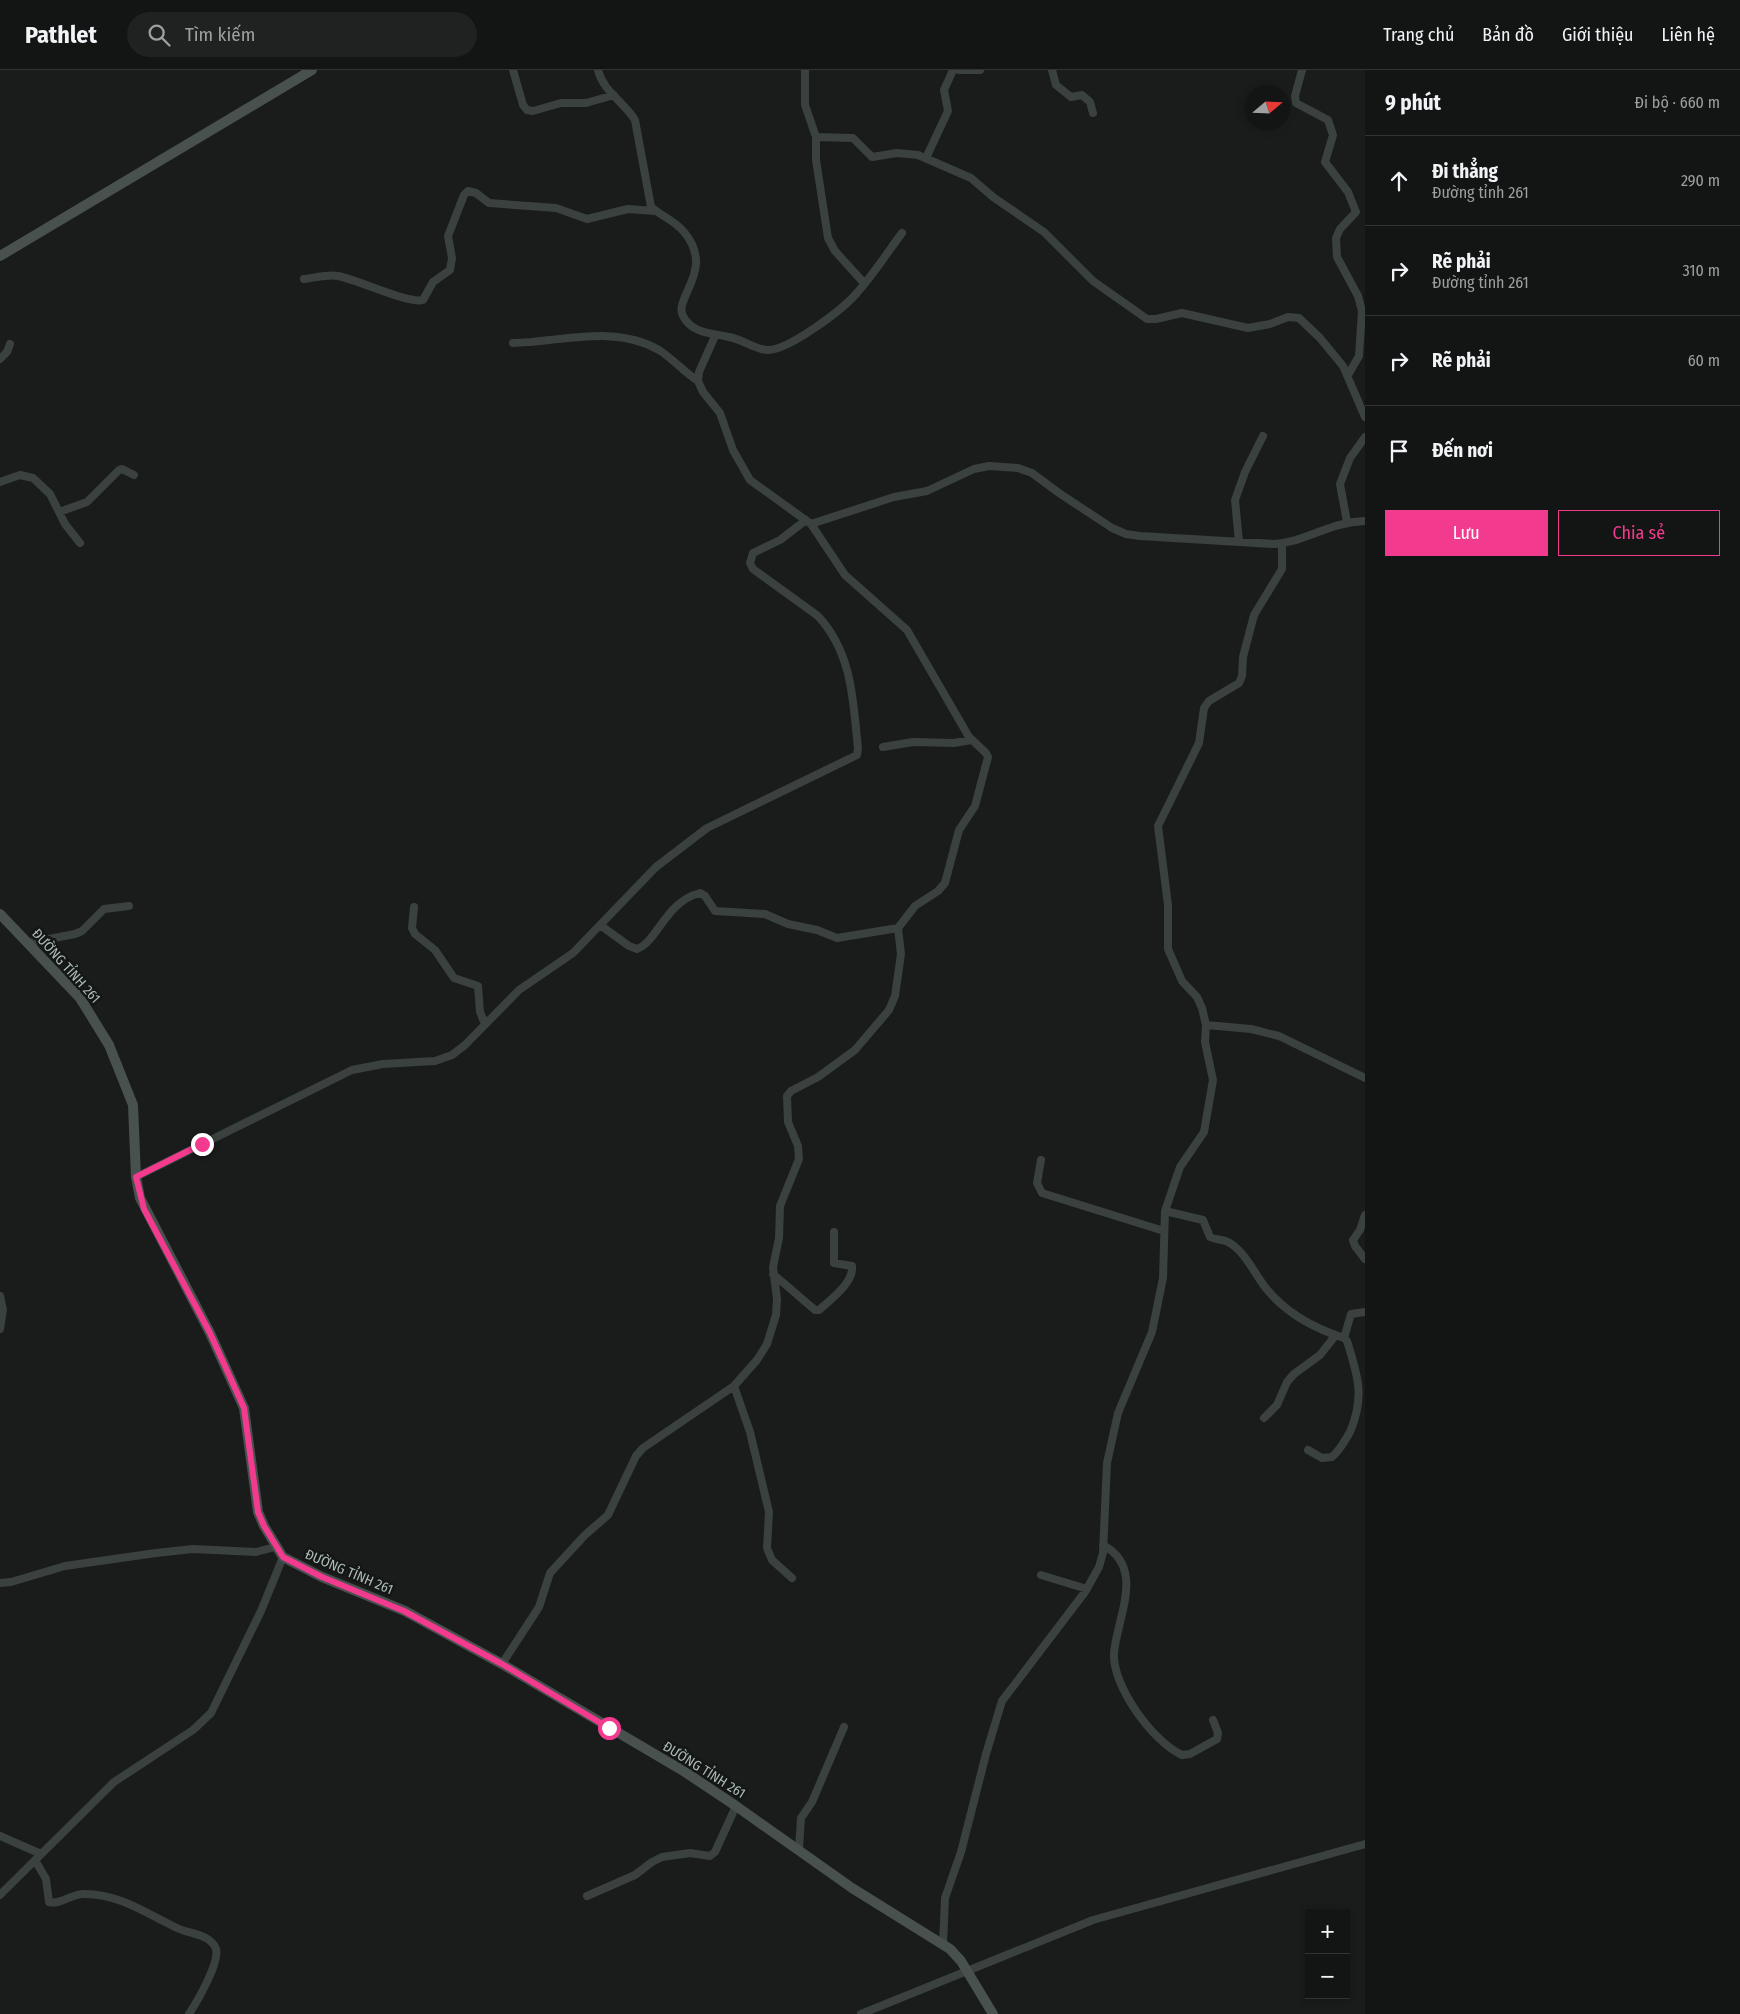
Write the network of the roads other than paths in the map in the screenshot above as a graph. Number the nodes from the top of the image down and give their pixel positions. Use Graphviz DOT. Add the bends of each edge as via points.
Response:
graph roads {
  1 [pos="312,70"];
  2 [pos="513,70"];
  3 [pos="598,70"];
  4 [pos="805,70"];
  5 [pos="954,70"];
  6 [pos="959,70"];
  7 [pos="980,70"];
  8 [pos="1052,70"];
  9 [pos="1302,70"];
  10 [pos="614,95"];
  11 [pos="1093,113"];
  12 [pos="816,137"];
  13 [pos="926,158"];
  14 [pos="655,211"];
  15 [pos="902,233"];
  16 [pos="0,256"];
  17 [pos="304,279"];
  18 [pos="864,283"];
  19 [pos="715,336"];
  20 [pos="513,342"];
  21 [pos="10,344"];
  22 [pos="1365,345"];
  23 [pos="1359,356"];
  24 [pos="0,359"];
  25 [pos="1348,375"];
  26 [pos="698,382"];
  27 [pos="1365,416"];
  28 [pos="1263,436"];
  29 [pos="1365,437"];
  30 [pos="134,475"];
  31 [pos="0,482"];
  32 [pos="59,512"];
  33 [pos="1365,521"];
  34 [pos="808,522"];
  35 [pos="1347,522"];
  36 [pos="1239,542"];
  37 [pos="80,543"];
  38 [pos="1282,544"];
  39 [pos="971,740"];
  40 [pos="883,747"];
  41 [pos="129,906"];
  42 [pos="414,906"];
  43 [pos="0,914"];
  44 [pos="600,925"];
  45 [pos="898,928"];
  46 [pos="28,943"];
  47 [pos="486,1024"];
  48 [pos="1206,1025"];
  49 [pos="1365,1078"];
  50 [pos="1041,1160"];
  51 [pos="136,1177"];
  52 [pos="1165,1211"];
  53 [pos="1365,1215"];
  54 [pos="1164,1231"];
  55 [pos="834,1232"];
  56 [pos="1365,1259"];
  57 [pos="773,1274"];
  58 [pos="0,1296"];
  59 [pos="1365,1312"];
  60 [pos="0,1329"];
  61 [pos="1336,1336"];
  62 [pos="1344,1338"];
  63 [pos="734,1386"];
  64 [pos="1264,1418"];
  65 [pos="1308,1450"];
  66 [pos="1103,1545"];
  67 [pos="275,1547"];
  68 [pos="283,1557"];
  69 [pos="1041,1575"];
  70 [pos="792,1578"];
  71 [pos="0,1583"];
  72 [pos="1087,1589"];
  73 [pos="502,1664"];
  74 [pos="1213,1720"];
  75 [pos="844,1726"];
  76 [pos="736,1806"];
  77 [pos="0,1836"];
  78 [pos="1365,1844"];
  79 [pos="799,1849"];
  80 [pos="38,1857"];
  81 [pos="0,1895"];
  82 [pos="587,1896"];
  83 [pos="943,1945"];
  84 [pos="968,1971"];
  85 [pos="188,2014"];
  86 [pos="861,2014"];
  87 [pos="993,2014"];
  1 -- 16 [label="main road"];
  2 -- 10 [label="street" via="527,110"];
  3 -- 10 [label="street" via="603,84"];
  4 -- 12 [label="street" via="806,112"];
  5 -- 13 [label="street" via="944,90 948,111"];
  6 -- 7 [label="street"];
  8 -- 11 [label="street" via="1056,85 1071,97 1082,95 1090,102"];
  9 -- 23 [label="street" via="1294,96 1296,103 1328,120 1333,135 1325,162 1348,192 1356,212 1336,238 1337,257 1358,296 1362,311"];
  10 -- 14 [label="street" via="635,120 648,201"];
  12 -- 13 [label="street" via="852,138 872,157 897,153"];
  12 -- 18 [label="street" via="816,160 828,238 835,252"];
  13 -- 25 [label="street" via="971,178 1044,232 1092,281 1147,319 1182,313 1248,328 1295,316 1320,338"];
  14 -- 17 [label="street" via="628,209 587,219 556,208 489,203 476,193 468,192 464,194 448,236 452,258 450,270 433,282 423,300 413,301 339,276"];
  14 -- 19 [label="street" via="675,222 685,233 696,262 695,276 682,305 684,319"];
  15 -- 18 [label="street"];
  18 -- 19 [label="street" via="848,301 787,346 767,350 733,338"];
  19 -- 26 [label="street" via="699,372"];
  20 -- 26 [label="street" via="607,336 630,340 659,350"];
  21 -- 24 [label="street"];
  22 -- 23 [label="street"];
  23 -- 25 [label="street"];
  25 -- 27 [label="street"];
  26 -- 34 [label="street" via="720,413 733,450 750,480"];
  28 -- 36 [label="street" via="1235,500"];
  29 -- 35 [label="street" via="1350,458 1340,484"];
  30 -- 32 [label="street" via="119,470 87,502"];
  31 -- 32 [label="street" via="20,475 33,478 50,494"];
  32 -- 37 [label="street"];
  33 -- 35 [label="street"];
  34 -- 36 [label="street" via="894,496 928,491 989,466 1018,468 1032,473 1112,528 1126,534"];
  34 -- 39 [label="street" via="845,575 907,630"];
  34 -- 44 [label="street" via="753,553 750,563 826,624 843,655 851,680 857,755 707,828 656,868"];
  35 -- 38 [label="street"];
  36 -- 38 [label="street"];
  38 -- 48 [label="street" via="1282,569 1254,614 1239,683 1204,708 1199,743 1159,819 1168,905 1168,949 1182,981 1200,1002"];
  39 -- 40 [label="street" via="912,742"];
  39 -- 45 [label="street" via="988,757 975,806 959,830 943,887 915,906"];
  41 -- 46 [label="street" via="104,909 75,934"];
  42 -- 47 [label="street" via="412,928 415,934 435,950 454,978 478,986 480,1012"];
  43 -- 46 [label="main road, ĐƯỜNG TỈNH 261"];
  44 -- 45 [label="street" via="637,949 644,945 674,907 700,893 715,911 759,913 837,938"];
  44 -- 47 [label="street" via="572,953 511,997"];
  45 -- 57 [label="street" via="900,954 895,996 889,1010 855,1050 787,1096 788,1122 798,1146 799,1159 780,1206"];
  46 -- 51 [label="main road, ĐƯỜNG TỈNH 261" via="80,998 109,1045 133,1105"];
  47 -- 51 [label="street" via="452,1055 352,1070"];
  48 -- 49 [label="street" via="1251,1029 1278,1036"];
  48 -- 52 [label="street" via="1205,1042 1213,1080 1204,1132 1180,1167"];
  50 -- 54 [label="street" via="1037,1183 1042,1193"];
  51 -- 67 [label="main road, ĐƯỜNG TỈNH 261" via="144,1209 206,1325 244,1408 256,1502"];
  52 -- 54 [label="street"];
  52 -- 61 [label="street" via="1203,1220 1210,1237 1231,1244 1266,1288 1295,1315"];
  53 -- 56 [label="street" via="1353,1240"];
  54 -- 66 [label="street" via="1163,1278 1152,1332 1118,1413 1107,1463"];
  55 -- 57 [label="street" via="834,1263 852,1266 852,1269 844,1286 819,1310"];
  57 -- 63 [label="street" via="777,1299 772,1329 758,1360"];
  58 -- 60 [label="street" via="3,1310"];
  59 -- 62 [label="street" via="1351,1314"];
  61 -- 62 [label="street"];
  61 -- 64 [label="street" via="1320,1355 1287,1382 1277,1404"];
  62 -- 65 [label="street" via="1361,1388 1361,1404 1350,1433 1332,1457 1322,1458"];
  63 -- 70 [label="street" via="750,1432 769,1512 767,1548 772,1560"];
  63 -- 73 [label="street" via="636,1456 608,1515 550,1573 539,1607"];
  66 -- 72 [label="street" via="1099,1567"];
  66 -- 74 [label="street" via="1117,1554 1126,1576 1124,1610 1114,1654 1118,1677 1133,1707 1182,1755 1217,1739"];
  67 -- 68 [label="main road, ĐƯỜNG TỈNH 261"];
  67 -- 71 [label="street" via="256,1552 171,1551 65,1566"];
  68 -- 73 [label="main road, ĐƯỜNG TỈNH 261" via="404,1611"];
  68 -- 80 [label="street" via="261,1611 211,1713 193,1730 114,1782"];
  69 -- 72 [label="street"];
  72 -- 83 [label="street" via="1006,1694 999,1709 961,1852 945,1898"];
  73 -- 76 [label="main road, ĐƯỜNG TỈNH 261"];
  75 -- 79 [label="street" via="812,1802 801,1818"];
  76 -- 79 [label="main road, ĐƯỜNG TỈNH 261"];
  76 -- 82 [label="street" via="715,1852 710,1856 690,1852 662,1857 635,1875"];
  77 -- 80 [label="street"];
  78 -- 84 [label="street" via="1093,1920"];
  79 -- 83 [label="main road, ĐƯỜNG TỈNH 261" via="852,1888"];
  80 -- 81 [label="street"];
  80 -- 85 [label="street" via="46,1879 49,1902 54,1904 77,1894 104,1896 138,1906 212,1942 216,1949 216,1965"];
  83 -- 84 [label="main road, ĐƯỜNG TỈNH 261"];
  84 -- 86 [label="street"];
  84 -- 87 [label="main road, ĐƯỜNG TỈNH 261"];
}
